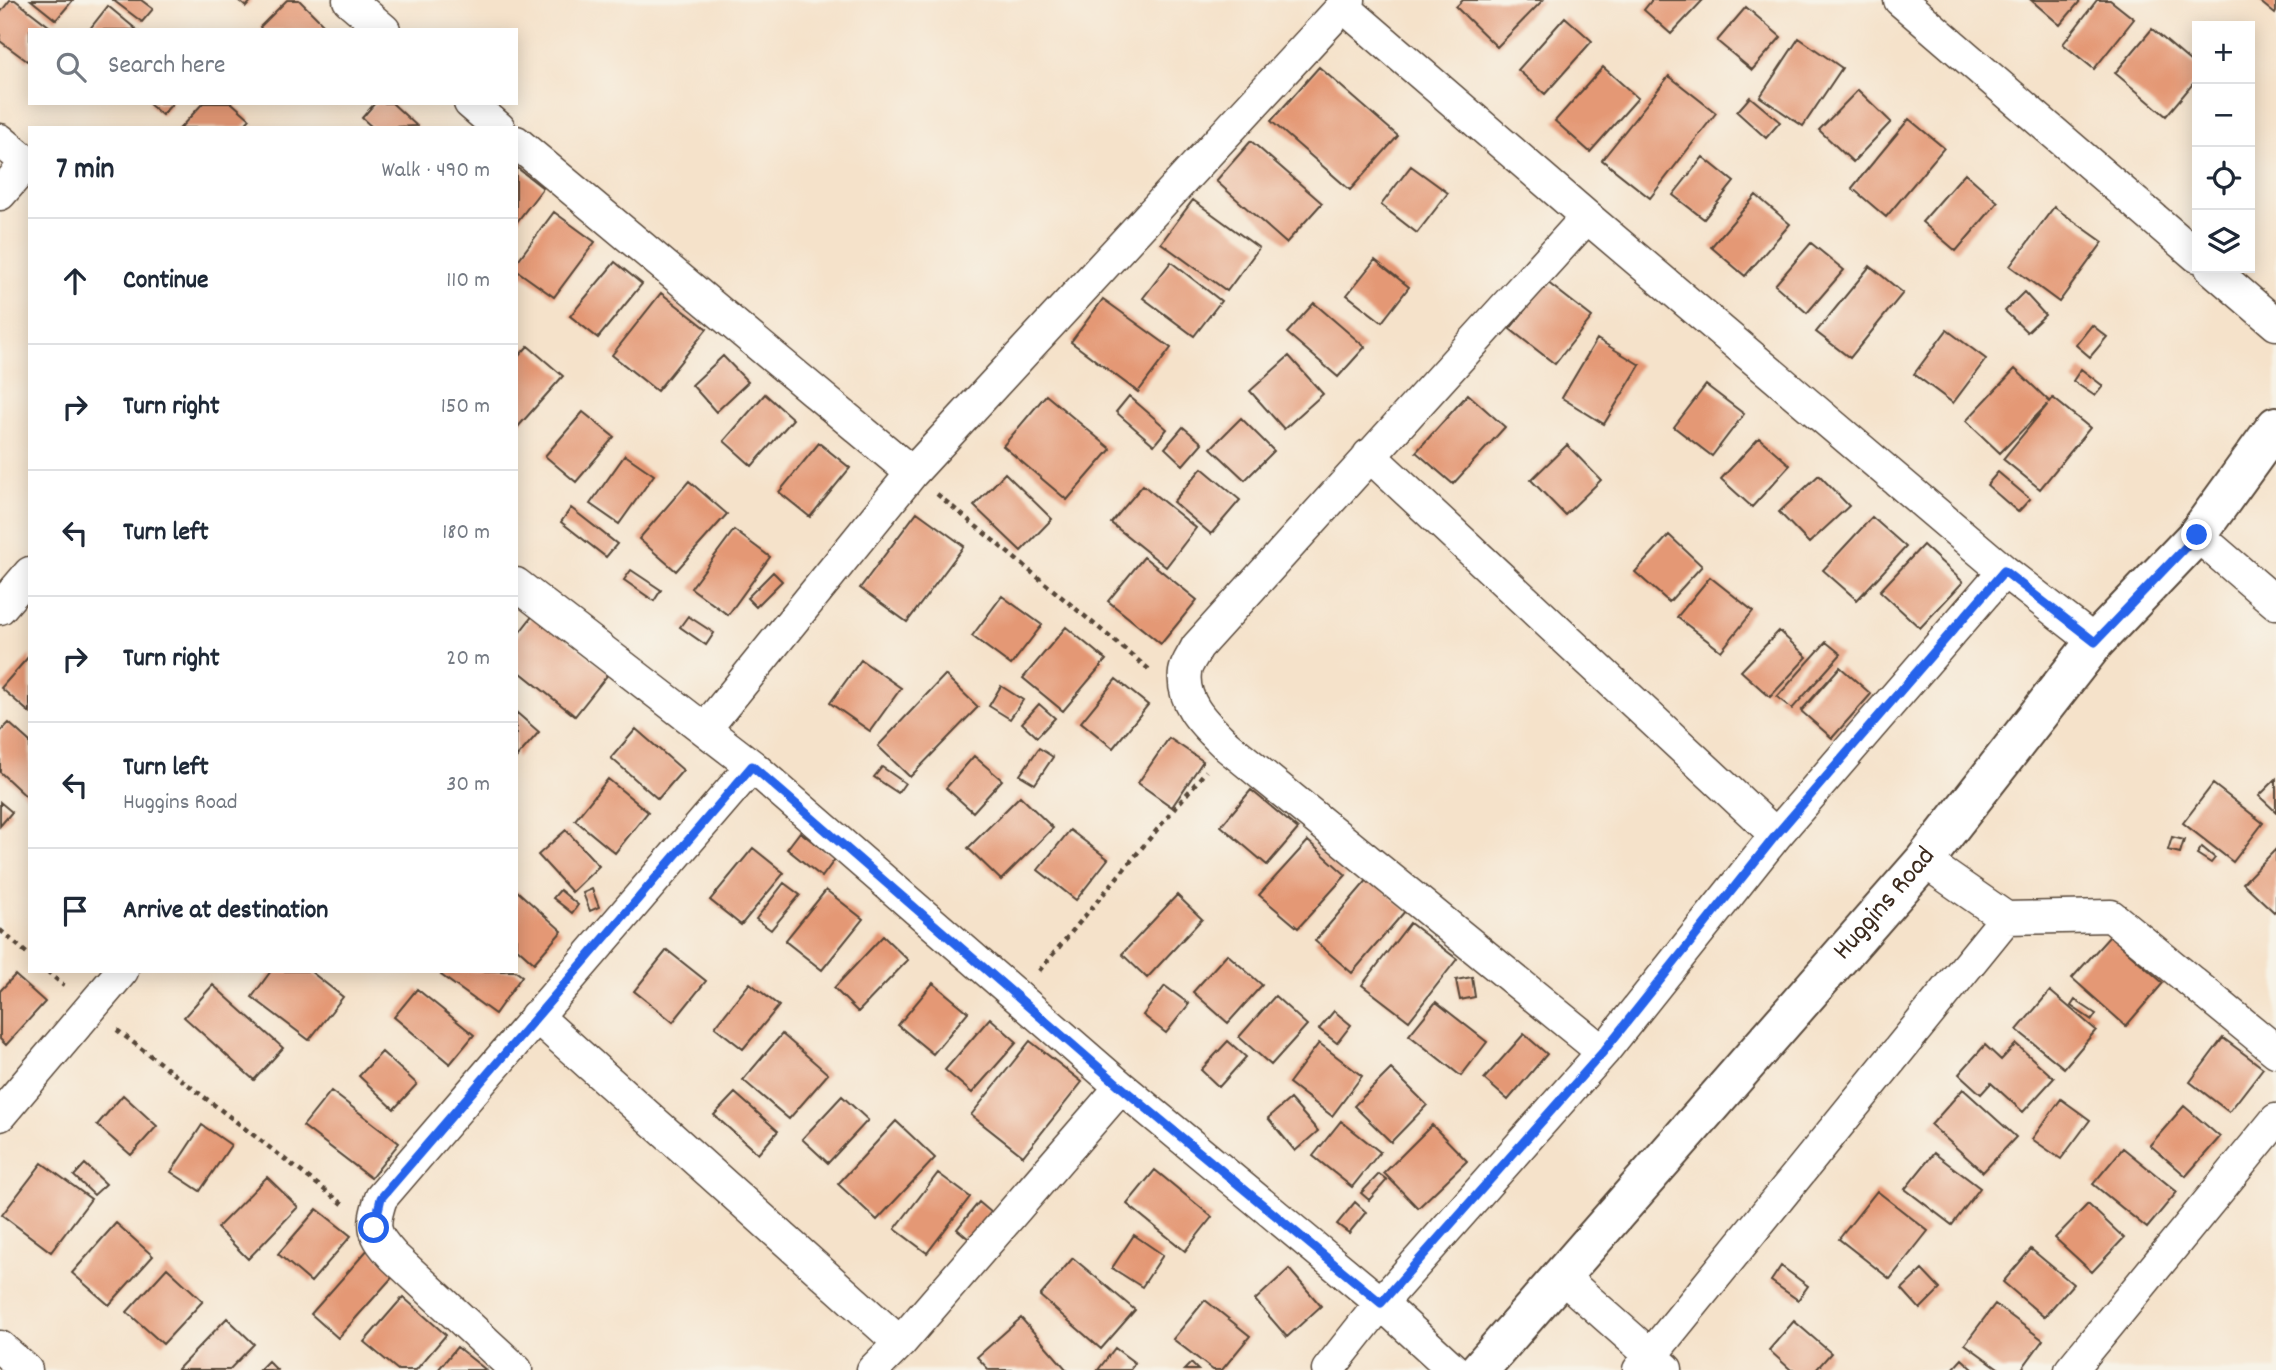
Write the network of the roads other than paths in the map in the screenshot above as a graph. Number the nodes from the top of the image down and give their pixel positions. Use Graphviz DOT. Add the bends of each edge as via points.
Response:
graph roads {
  1 [pos="349,0"];
  2 [pos="1900,0"];
  3 [pos="1346,3"];
  4 [pos="382,28"];
  5 [pos="0,140"];
  6 [pos="518,144"];
  7 [pos="28,164"];
  8 [pos="0,194"];
  9 [pos="1587,217"];
  10 [pos="2192,252"];
  11 [pos="2217,273"];
  12 [pos="2276,324"];
  13 [pos="2276,426"];
  14 [pos="1369,455"];
  15 [pos="912,474"];
  16 [pos="2197,535"];
  17 [pos="2004,571"];
  18 [pos="28,575"];
  19 [pos="518,586"];
  20 [pos="2276,603"];
  21 [pos="0,608"];
  22 [pos="2095,642"];
  23 [pos="705,729"];
  24 [pos="752,766"];
  25 [pos="1776,835"];
  26 [pos="1924,861"];
  27 [pos="2006,918"];
  28 [pos="120,973"];
  29 [pos="536,1016"];
  30 [pos="2276,1051"];
  31 [pos="1603,1052"];
  32 [pos="1121,1087"];
  33 [pos="0,1115"];
  34 [pos="2276,1120"];
  35 [pos="1561,1276"];
  36 [pos="1381,1303"];
  37 [pos="901,1343"];
  38 [pos="0,1347"];
  39 [pos="1652,1365"];
  40 [pos="26,1370"];
  41 [pos="516,1370"];
  42 [pos="873,1370"];
  43 [pos="1328,1370"];
  44 [pos="1454,1370"];
  45 [pos="1479,1370"];
  46 [pos="2071,1370"];
  1 -- 4 [label="street"];
  2 -- 10 [label="street"];
  3 -- 9 [label="street"];
  3 -- 15 [label="street"];
  5 -- 7 [label="street"];
  6 -- 15 [label="street"];
  7 -- 8 [label="street"];
  9 -- 14 [label="street"];
  9 -- 17 [label="street"];
  11 -- 12 [label="street"];
  13 -- 16 [label="street, Huggins Road"];
  14 -- 25 [label="street"];
  14 -- 31 [label="street" via="1197,647 1185,671 1188,701 1227,746"];
  15 -- 23 [label="street"];
  16 -- 20 [label="street"];
  16 -- 22 [label="street, Huggins Road"];
  17 -- 22 [label="street"];
  17 -- 25 [label="street"];
  18 -- 21 [label="street"];
  19 -- 23 [label="street"];
  22 -- 26 [label="street, Huggins Road"];
  23 -- 24 [label="street"];
  24 -- 29 [label="street"];
  24 -- 32 [label="street"];
  25 -- 31 [label="street"];
  26 -- 27 [label="street"];
  26 -- 35 [label="street, Huggins Road"];
  27 -- 30 [label="street" via="2111,916"];
  27 -- 39 [label="street"];
  28 -- 33 [label="street"];
  29 -- 37 [label="street"];
  29 -- 41 [label="street" via="381,1198 374,1228 394,1257"];
  31 -- 36 [label="street"];
  32 -- 36 [label="street"];
  32 -- 37 [label="street"];
  34 -- 46 [label="street"];
  35 -- 39 [label="street"];
  35 -- 45 [label="street, Huggins Road"];
  36 -- 43 [label="street"];
  36 -- 44 [label="street"];
  37 -- 42 [label="street"];
  38 -- 40 [label="street"];
}
